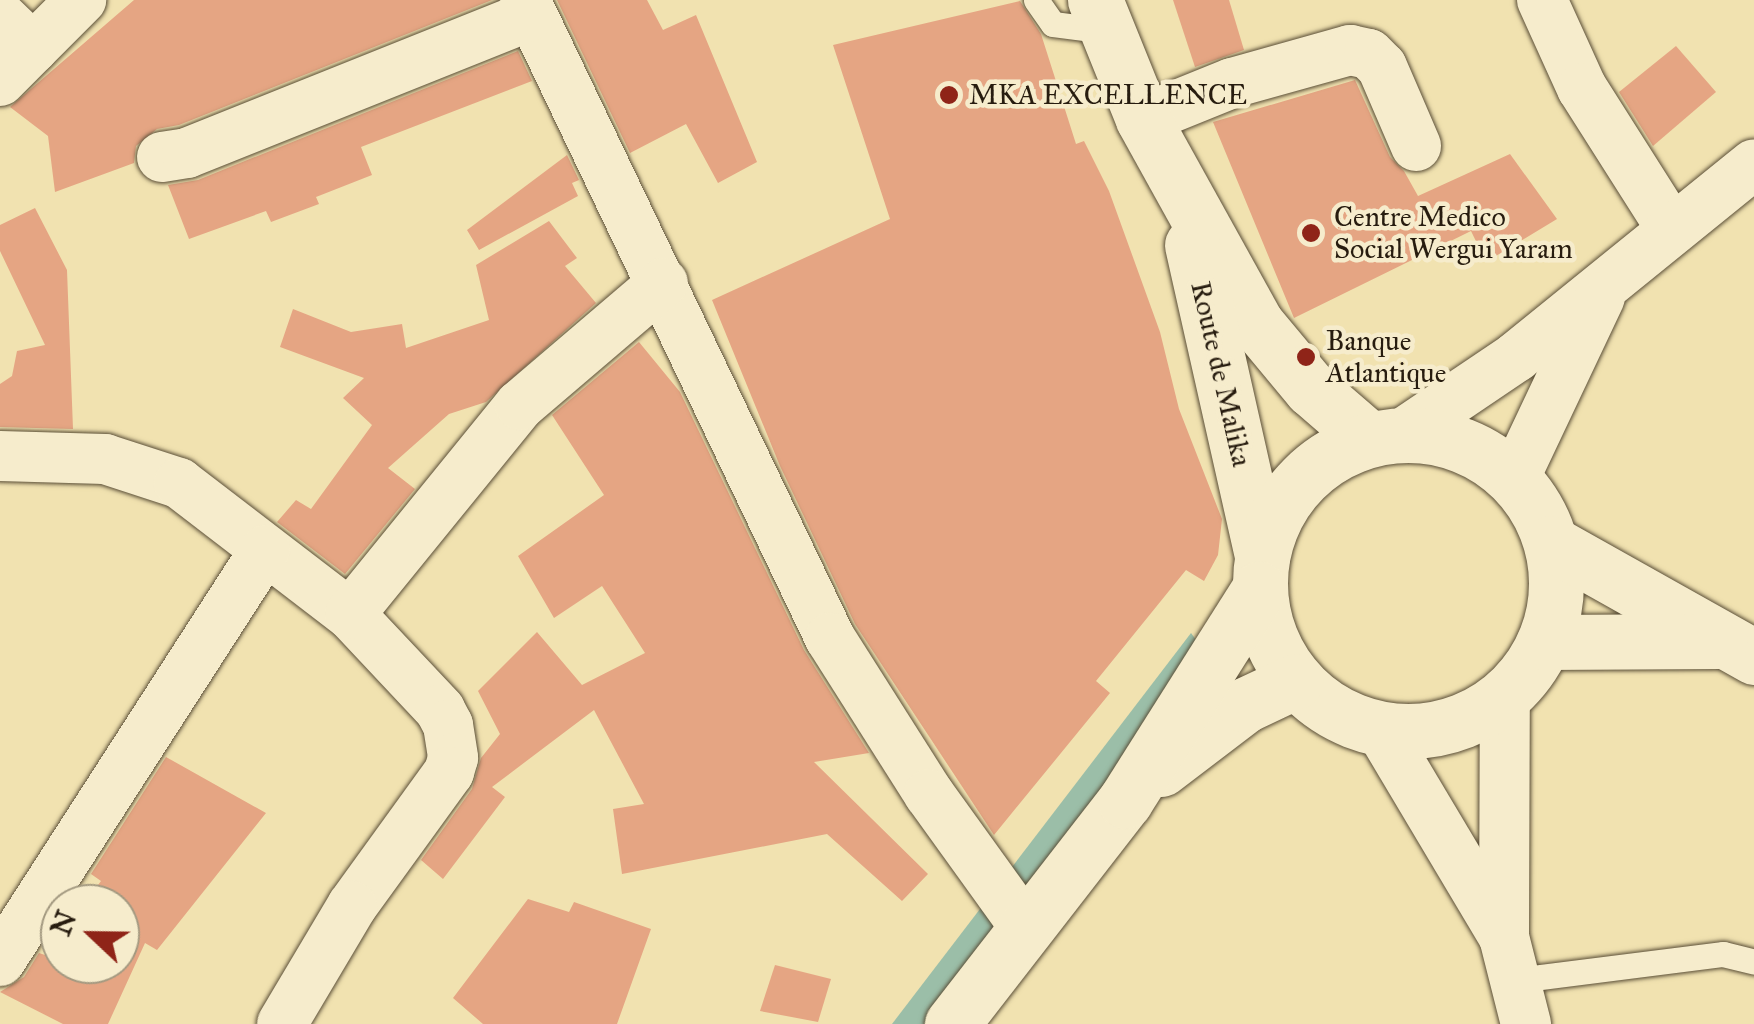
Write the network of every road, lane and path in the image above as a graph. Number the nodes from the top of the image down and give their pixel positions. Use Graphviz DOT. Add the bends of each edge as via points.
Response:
graph roads {
  1 [pos="81,0"];
  2 [pos="1036,0"];
  3 [pos="1542,0"];
  4 [pos="527,8"];
  5 [pos="1101,16"];
  6 [pos="11,48"];
  7 [pos="1142,119"];
  8 [pos="1416,146"];
  9 [pos="162,157"];
  10 [pos="1754,164"];
  11 [pos="1180,193"];
  12 [pos="1672,228"];
  13 [pos="663,282"];
  14 [pos="1606,284"];
  15 [pos="1386,436"];
  16 [pos="0,456"];
  17 [pos="1514,479"];
  18 [pos="1551,544"];
  19 [pos="266,550"];
  20 [pos="1260,572"];
  21 [pos="350,614"];
  22 [pos="1544,642"];
  23 [pos="1739,649"];
  24 [pos="1296,681"];
  25 [pos="1505,695"];
  26 [pos="1380,729"];
  27 [pos="1125,801"];
  28 [pos="1027,930"];
  29 [pos="0,960"];
  30 [pos="1754,962"];
  31 [pos="1516,980"];
  32 [pos="282,1024"];
  33 [pos="952,1024"];
  1 -- 6 [label="street"];
  2 -- 5 [label="lane" via="1053,24"];
  3 -- 12 [label="street" via="1582,88"];
  4 -- 9 [label="street"];
  4 -- 13 [label="street"];
  5 -- 7 [label="main road, Route de Malika"];
  7 -- 8 [label="street" via="1232,83 1350,50 1369,54 1382,67"];
  7 -- 11 [label="main road, Route de Malika"];
  10 -- 12 [label="street"];
  11 -- 15 [label="main road, Route de Malika" via="1256,323 1311,389"];
  11 -- 20 [label="main road, Route de Malika"];
  12 -- 14 [label="street"];
  13 -- 21 [label="street" via="520,405"];
  13 -- 28 [label="street" via="830,638"];
  14 -- 15 [label="street" via="1516,357"];
  14 -- 17 [label="street"];
  15 -- 17 [label="main road" via="1435,436 1467,446"];
  15 -- 20 [label="main road" via="1326,460 1288,494"];
  16 -- 19 [label="street" via="105,459 144,468 179,482"];
  17 -- 18 [label="main road" via="1539,512"];
  18 -- 22 [label="main road" via="1557,576"];
  18 -- 23 [label="main road"];
  19 -- 21 [label="street"];
  19 -- 29 [label="street"];
  20 -- 24 [label="main road" via="1264,622"];
  20 -- 27 [label="main road"];
  21 -- 32 [label="street" via="440,710 454,758 352,906"];
  22 -- 23 [label="main road"];
  22 -- 25 [label="main road"];
  24 -- 26 [label="main road" via="1349,720"];
  24 -- 27 [label="main road" via="1244,705"];
  25 -- 26 [label="main road" via="1446,726"];
  25 -- 31 [label="street"];
  26 -- 31 [label="street"];
  27 -- 28 [label="main road"];
  28 -- 33 [label="main road"];
  30 -- 31 [label="lane" via="1723,954"];
}
